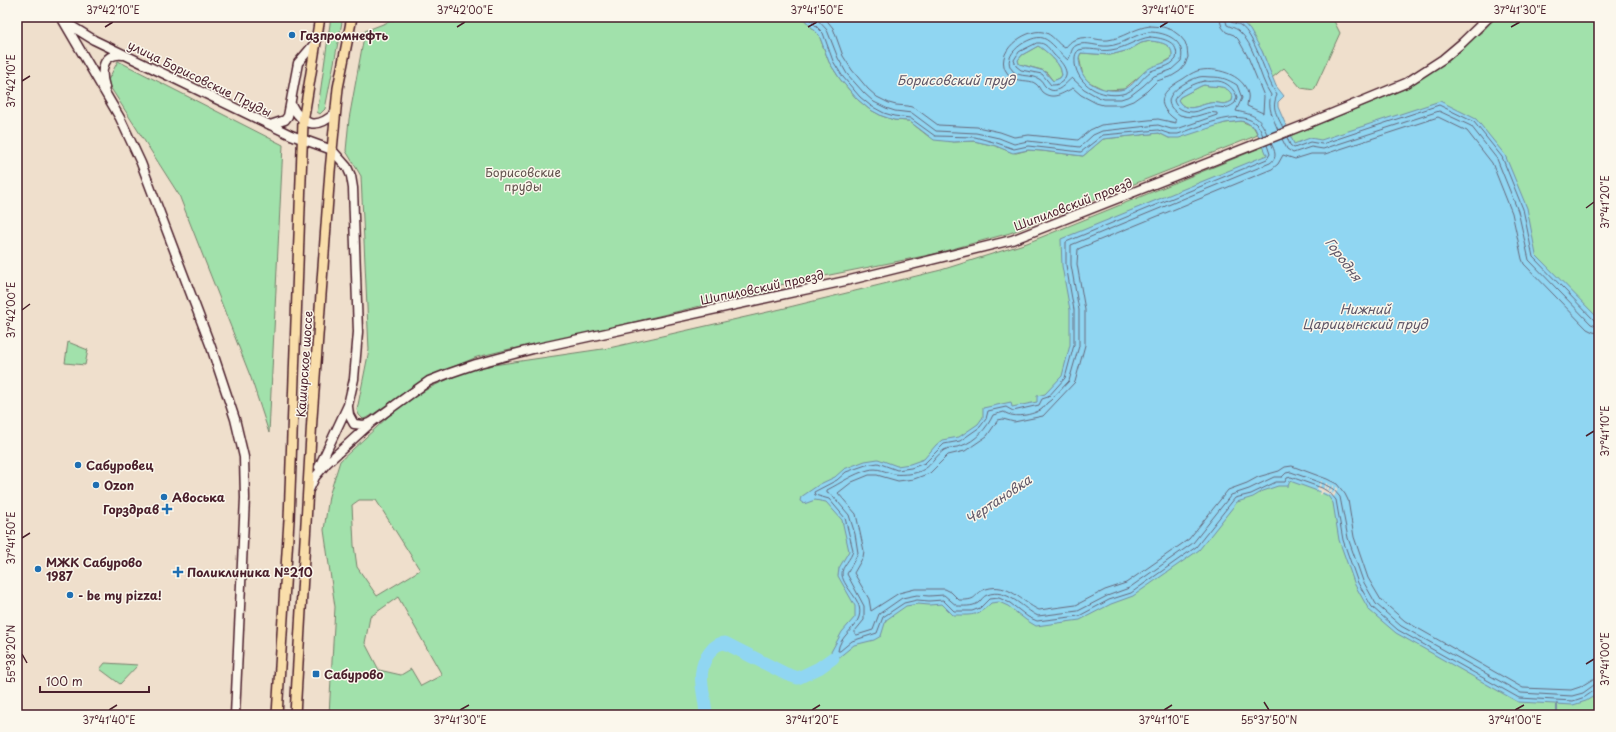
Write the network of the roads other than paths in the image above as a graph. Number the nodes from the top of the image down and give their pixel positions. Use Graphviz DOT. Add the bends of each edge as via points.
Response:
graph roads {
  1 [pos="62,17"];
  2 [pos="320,17"];
  3 [pos="352,17"];
  4 [pos="1490,17"];
  5 [pos="315,43"];
  6 [pos="128,55"];
  7 [pos="109,99"];
  8 [pos="291,104"];
  9 [pos="335,113"];
  10 [pos="303,122"];
  11 [pos="270,125"];
  12 [pos="302,139"];
  13 [pos="332,150"];
  14 [pos="348,405"];
  15 [pos="372,422"];
  16 [pos="315,477"];
  17 [pos="309,490"];
  18 [pos="235,715"];
  19 [pos="277,715"];
  20 [pos="295,715"];
  1 -- 6 [label="main road, улица Борисовские Пруды" via="94,40"];
  1 -- 7 [label="main road"];
  2 -- 5 [label="main road, Каширское шоссе"];
  3 -- 9 [label="main road, Каширское шоссе"];
  4 -- 15 [label="main road, Шипиловский проезд" via="1443,59 1411,80 1012,240 850,280 533,349 476,364 429,381"];
  5 -- 8 [label="main road" via="298,63"];
  5 -- 10 [label="main road, Каширское шоссе"];
  6 -- 7 [label="main road" via="116,54 103,66 102,78"];
  6 -- 11 [label="main road, улица Борисовские Пруды"];
  7 -- 18 [label="main road" via="141,164 211,347 235,419 244,458 243,564"];
  8 -- 10 [label="main road"];
  8 -- 11 [label="main road" via="285,120"];
  9 -- 10 [label="main road" via="323,122"];
  9 -- 13 [label="main road, Каширское шоссе"];
  10 -- 12 [label="main road, Каширское шоссе"];
  11 -- 12 [label="main road, улица Борисовские Пруды"];
  12 -- 13 [label="main road, улица Борисовские Пруды"];
  12 -- 19 [label="main road, Каширское шоссе" via="289,520"];
  13 -- 14 [label="main road" via="347,167 353,188 358,332 354,379"];
  13 -- 17 [label="main road, Каширское шоссе"];
  14 -- 15 [label="main road" via="349,415 354,424 364,425"];
  14 -- 16 [label="main road"];
  15 -- 16 [label="main road, Шипиловский проезд"];
  16 -- 17 [label="main road, Шипиловский проезд"];
  17 -- 20 [label="main road, Каширское шоссе"];
}
